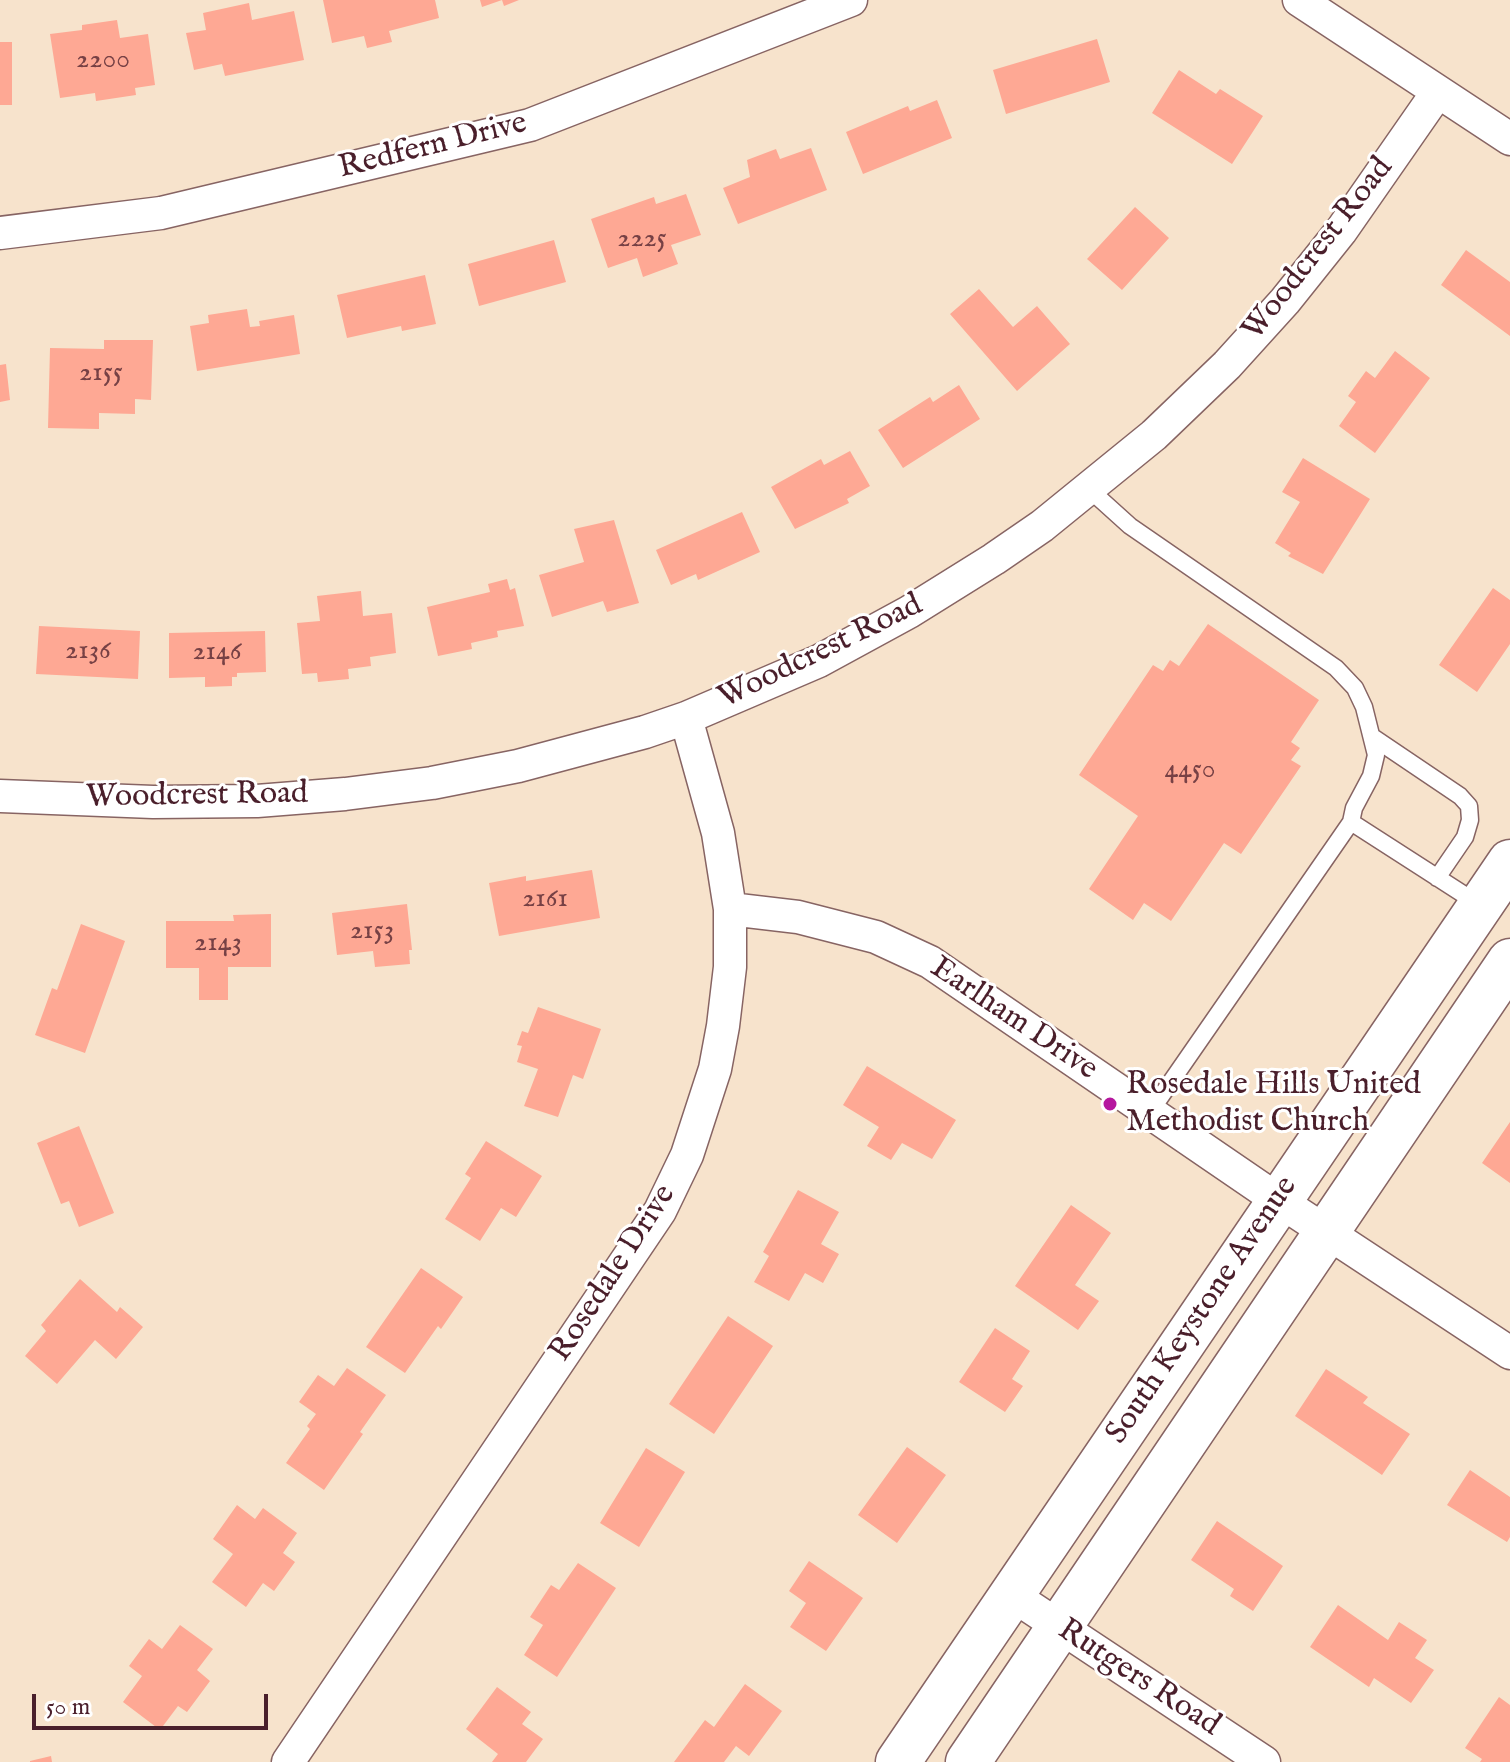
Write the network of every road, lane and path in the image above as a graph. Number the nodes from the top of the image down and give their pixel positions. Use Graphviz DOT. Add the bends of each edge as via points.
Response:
graph roads {
  1 [pos="851,0"];
  2 [pos="1299,0"];
  3 [pos="1437,93"];
  4 [pos="1510,139"];
  5 [pos="0,233"];
  6 [pos="1089,489"];
  7 [pos="686,718"];
  8 [pos="1374,738"];
  9 [pos="0,796"];
  10 [pos="1351,822"];
  11 [pos="1510,862"];
  12 [pos="1437,878"];
  13 [pos="1481,906"];
  14 [pos="730,909"];
  15 [pos="1510,961"];
  16 [pos="1150,1112"];
  17 [pos="1278,1200"];
  18 [pos="1327,1232"];
  19 [pos="1510,1353"];
  20 [pos="1012,1595"];
  21 [pos="1059,1627"];
  22 [pos="288,1762"];
  23 [pos="898,1762"];
  24 [pos="968,1762"];
  25 [pos="1264,1762"];
  1 -- 5 [label="street, Redfern Drive" via="530,125 161,213"];
  2 -- 3 [label="street"];
  3 -- 4 [label="street"];
  3 -- 6 [label="street, Woodcrest Road" via="1285,301 1227,365"];
  6 -- 7 [label="street, Woodcrest Road" via="994,559 909,612 819,661"];
  6 -- 8 [label="lane" via="1130,526 1336,668 1355,688"];
  7 -- 9 [label="street, Woodcrest Road" via="518,766 345,794 153,802"];
  7 -- 14 [label="street, Rosedale Drive" via="718,833"];
  8 -- 10 [label="lane" via="1371,776"];
  8 -- 12 [label="lane" via="1469,806 1465,837"];
  10 -- 12 [label="lane"];
  10 -- 16 [label="lane"];
  11 -- 13 [label="main road, South Keystone Avenue"];
  12 -- 13 [label="lane"];
  13 -- 17 [label="main road, South Keystone Avenue"];
  14 -- 16 [label="street, Earlham Drive" via="798,917 876,937 930,962"];
  14 -- 22 [label="street, Rosedale Drive" via="730,967 715,1069 687,1155 660,1211"];
  15 -- 18 [label="main road, South Keystone Avenue"];
  16 -- 17 [label="street, Earlham Drive"];
  17 -- 18 [label="street, Earlham Drive"];
  17 -- 20 [label="main road, South Keystone Avenue"];
  18 -- 19 [label="street, Earlham Drive"];
  18 -- 21 [label="main road, South Keystone Avenue"];
  20 -- 21 [label="street, Rutgers Road"];
  20 -- 23 [label="main road, South Keystone Avenue"];
  21 -- 24 [label="main road, South Keystone Avenue"];
  21 -- 25 [label="street, Rutgers Road"];
}
